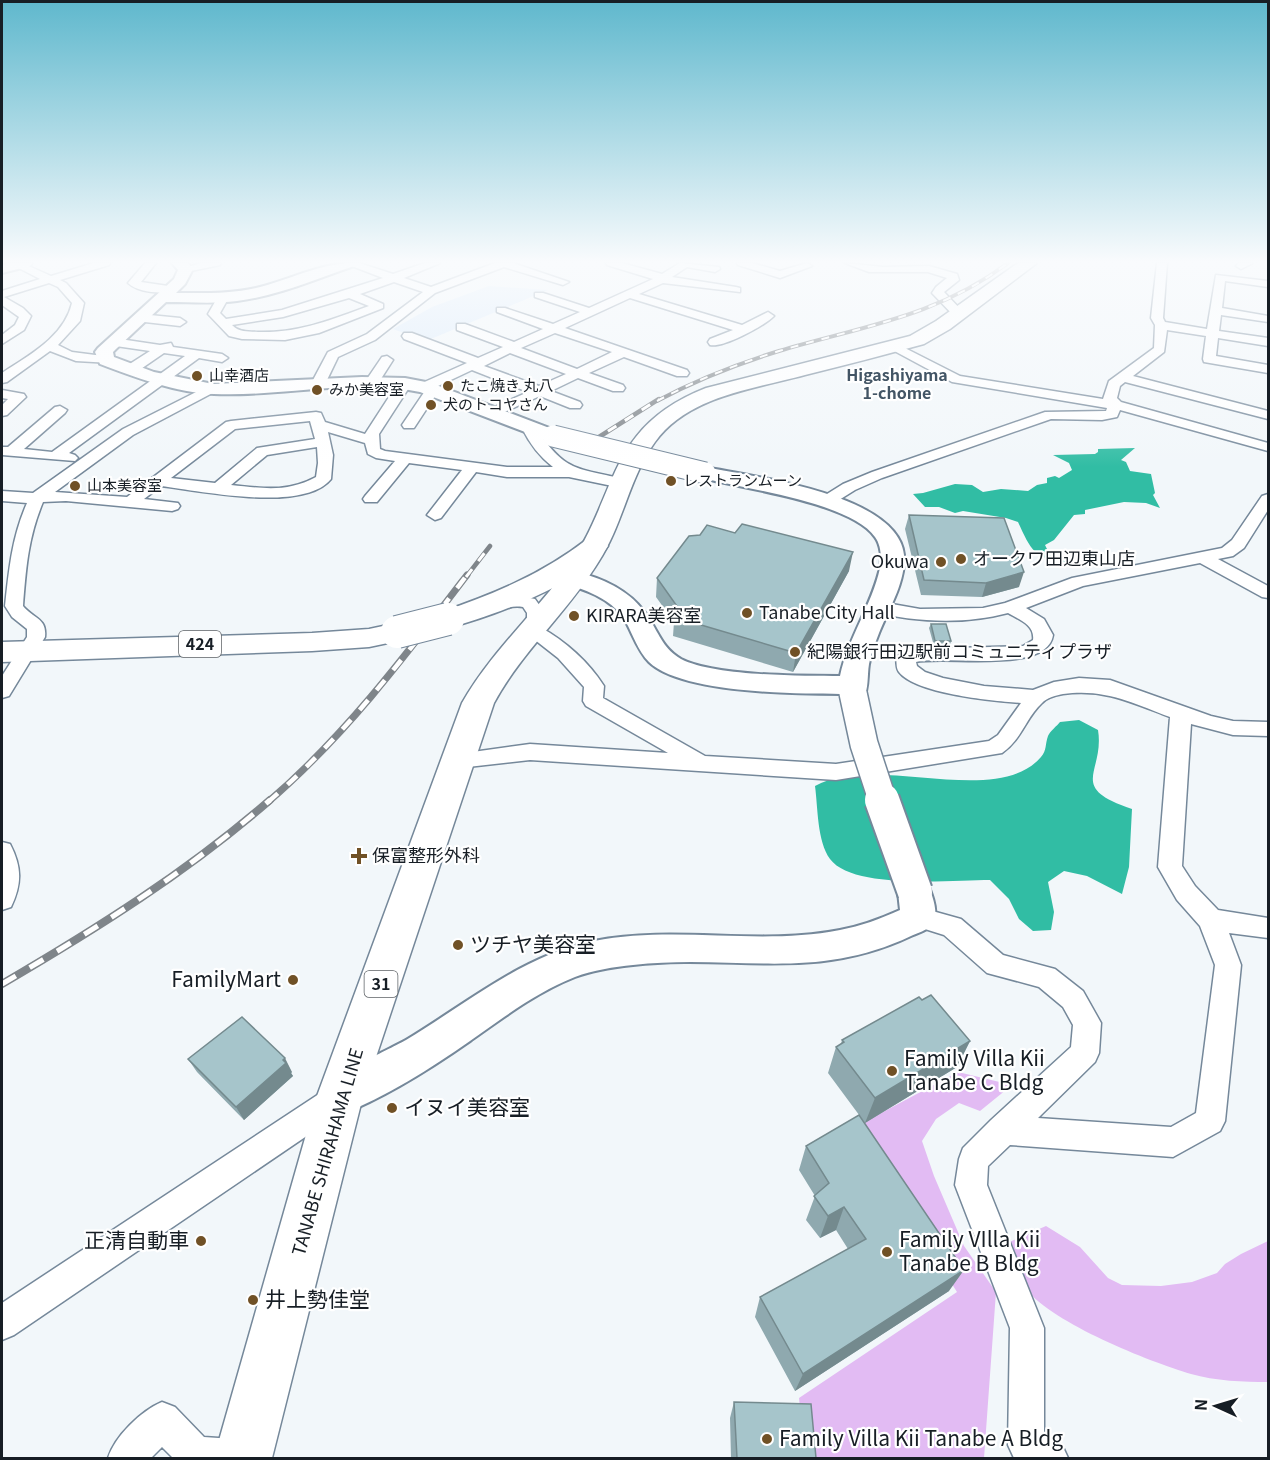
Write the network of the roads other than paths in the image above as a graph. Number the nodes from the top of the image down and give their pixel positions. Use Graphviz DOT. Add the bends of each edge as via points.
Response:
graph roads {
  1 [pos="14,331"];
  2 [pos="64,331"];
  3 [pos="125,331"];
  4 [pos="231,331"];
  5 [pos="309,331"];
  6 [pos="379,331"];
  7 [pos="471,331"];
  8 [pos="551,331"];
  9 [pos="562,331"];
  10 [pos="738,331"];
  11 [pos="932,331"];
  12 [pos="1161,331"];
  13 [pos="1202,331"];
  14 [pos="1214,333"];
  15 [pos="408,336"];
  16 [pos="181,337"];
  17 [pos="2,340"];
  18 [pos="113,342"];
  19 [pos="714,342"];
  20 [pos="1269,342"];
  21 [pos="51,345"];
  22 [pos="893,347"];
  23 [pos="513,348"];
  24 [pos="163,349"];
  25 [pos="623,352"];
  26 [pos="197,354"];
  27 [pos="222,358"];
  28 [pos="106,360"];
  29 [pos="387,360"];
  30 [pos="476,365"];
  31 [pos="1269,369"];
  32 [pos="130,370"];
  33 [pos="682,373"];
  34 [pos="577,374"];
  35 [pos="1122,377"];
  36 [pos="2,379"];
  37 [pos="161,380"];
  38 [pos="319,382"];
  39 [pos="372,382"];
  40 [pos="405,383"];
  41 [pos="618,388"];
  42 [pos="213,389"];
  43 [pos="428,389"];
  44 [pos="539,391"];
  45 [pos="2,394"];
  46 [pos="575,405"];
  47 [pos="1116,405"];
  48 [pos="60,410"];
  49 [pos="2,412"];
  50 [pos="493,413"];
  51 [pos="1269,415"];
  52 [pos="409,424"];
  53 [pos="318,425"];
  54 [pos="529,428"];
  55 [pos="373,441"];
  56 [pos="323,442"];
  57 [pos="1269,447"];
  58 [pos="7,451"];
  59 [pos="56,456"];
  60 [pos="406,458"];
  61 [pos="88,460"];
  62 [pos="472,468"];
  63 [pos="569,472"];
  64 [pos="158,480"];
  65 [pos="622,483"];
  66 [pos="218,488"];
  67 [pos="2,497"];
  68 [pos="37,497"];
  69 [pos="1269,499"];
  70 [pos="371,500"];
  71 [pos="130,502"];
  72 [pos="825,502"];
  73 [pos="172,506"];
  74 [pos="435,515"];
  75 [pos="19,551"];
  76 [pos="1202,557"];
  77 [pos="2,562"];
  78 [pos="575,566"];
  79 [pos="1269,593"];
  80 [pos="492,603"];
  81 [pos="875,607"];
  82 [pos="1011,607"];
  83 [pos="533,626"];
  84 [pos="15,651"];
  85 [pos="853,689"];
  86 [pos="2,690"];
  87 [pos="1035,697"];
  88 [pos="1180,713"];
  89 [pos="1269,729"];
  90 [pos="459,760"];
  91 [pos="702,763"];
  92 [pos="2,851"];
  93 [pos="2,900"];
  94 [pos="917,904"];
  95 [pos="1211,920"];
  96 [pos="1269,928"];
  97 [pos="340,1096"];
  98 [pos="1002,1130"];
  99 [pos="2,1323"];
  100 [pos="126,1458"];
  101 [pos="233,1458"];
  102 [pos="243,1458"];
  103 [pos="1049,1458"];
  1 -- 17 [label="street"];
  2 -- 21 [label="street"];
  3 -- 18 [label="street"];
  4 -- 5 [label="street" via="285,336"];
  6 -- 38 [label="street" via="333,356"];
  7 -- 23 [label="street"];
  8 -- 23 [label="street"];
  9 -- 25 [label="street"];
  10 -- 19 [label="street"];
  11 -- 22 [label="main road, TANABE SHIRAHAMA LINE / 31"];
  12 -- 35 [label="street" via="1160,349"];
  13 -- 14 [label="street"];
  14 -- 20 [label="street"];
  14 -- 31 [label="street" via="1209,359"];
  15 -- 30 [label="street"];
  16 -- 24 [label="street"];
  18 -- 24 [label="street"];
  18 -- 28 [label="street" via="104,352"];
  21 -- 28 [label="street" via="63,354"];
  21 -- 36 [label="street"];
  22 -- 47 [label="street" via="957,379"];
  22 -- 65 [label="main road, TANABE SHIRAHAMA LINE / 31" via="775,376 684,404 645,439"];
  23 -- 30 [label="street"];
  23 -- 34 [label="street"];
  24 -- 26 [label="street"];
  24 -- 32 [label="street"];
  25 -- 33 [label="street"];
  25 -- 34 [label="street"];
  26 -- 27 [label="street"];
  26 -- 37 [label="street"];
  28 -- 32 [label="street"];
  29 -- 39 [label="street"];
  30 -- 43 [label="street"];
  30 -- 44 [label="street"];
  32 -- 37 [label="street"];
  34 -- 41 [label="street"];
  34 -- 44 [label="street"];
  35 -- 47 [label="street" via="1114,384 1110,399"];
  35 -- 51 [label="street"];
  37 -- 42 [label="street"];
  37 -- 59 [label="street"];
  38 -- 39 [label="street"];
  38 -- 42 [label="street"];
  39 -- 40 [label="street"];
  40 -- 43 [label="street"];
  40 -- 55 [label="street" via="372,434"];
  42 -- 61 [label="street" via="128,432"];
  43 -- 50 [label="street"];
  43 -- 52 [label="street"];
  44 -- 46 [label="street"];
  44 -- 50 [label="street"];
  45 -- 49 [label="street" via="18,397"];
  47 -- 57 [label="street"];
  47 -- 72 [label="street" via="1112,414 1102,416 1050,415 877,475"];
  48 -- 58 [label="street"];
  50 -- 54 [label="street"];
  53 -- 55 [label="street"];
  53 -- 56 [label="street"];
  53 -- 64 [label="street" via="316,416 231,425"];
  54 -- 63 [label="street" via="537,445"];
  54 -- 72 [label="street, bridge"];
  55 -- 60 [label="street" via="373,451"];
  56 -- 66 [label="street" via="262,451"];
  56 -- 66 [label="street" via="323,479 303,490 270,494"];
  58 -- 59 [label="street"];
  59 -- 61 [label="street"];
  60 -- 62 [label="street"];
  60 -- 70 [label="street"];
  61 -- 68 [label="street"];
  62 -- 63 [label="street"];
  62 -- 74 [label="street"];
  63 -- 65 [label="street"];
  64 -- 66 [label="street"];
  64 -- 71 [label="street"];
  65 -- 78 [label="main road, TANABE SHIRAHAMA LINE / 31"];
  67 -- 68 [label="street"];
  68 -- 71 [label="street"];
  68 -- 75 [label="street"];
  69 -- 76 [label="street" via="1238,544 1227,552"];
  71 -- 73 [label="street"];
  72 -- 81 [label="street" via="874,523 890,543 893,564"];
  75 -- 77 [label="street"];
  75 -- 84 [label="street" via="14,606 37,627 36,637"];
  76 -- 79 [label="street"];
  76 -- 82 [label="street" via="1078,582"];
  78 -- 80 [label="main road, 424"];
  78 -- 83 [label="main road, TANABE SHIRAHAMA LINE / 31"];
  78 -- 85 [label="street" via="633,612 658,656 678,668 785,685"];
  80 -- 83 [label="street" via="510,599 529,603 536,613"];
  80 -- 84 [label="main road, 424, bridge" via="448,619 369,638"];
  81 -- 82 [label="street" via="940,616 983,614"];
  81 -- 85 [label="street" via="862,638"];
  82 -- 87 [label="street" via="1036,623 1042,632 1040,647 1030,652 993,655 918,655 906,659 905,664 912,674 940,684"];
  83 -- 90 [label="main road, TANABE SHIRAHAMA LINE / 31" via="486,686"];
  83 -- 91 [label="street" via="580,668 594,686 593,701"];
  84 -- 86 [label="street"];
  85 -- 94 [label="street, bridge" via="856,713"];
  87 -- 88 [label="street" via="1079,685 1110,687"];
  87 -- 91 [label="street" via="1006,740 977,752 836,772"];
  88 -- 89 [label="street" via="1233,728"];
  88 -- 95 [label="street" via="1170,867 1186,893"];
  90 -- 91 [label="street" via="530,752"];
  90 -- 97 [label="main road, TANABE SHIRAHAMA LINE / 31"];
  92 -- 93 [label="street" via="9,872"];
  94 -- 97 [label="street" via="897,929 871,939 808,950 660,948 593,956 537,976 424,1050"];
  94 -- 98 [label="street" via="952,927 996,965 1046,977 1074,999 1087,1023 1085,1053"];
  95 -- 96 [label="street"];
  95 -- 98 [label="street" via="1228,965 1210,1122 1173,1142"];
  97 -- 99 [label="street"];
  97 -- 102 [label="main road, TANABE SHIRAHAMA LINE / 31"];
  98 -- 103 [label="street" via="974,1159 971,1185 1027,1328 1026,1445"];
  100 -- 101 [label="street" via="162,1420 195,1455"];
}
